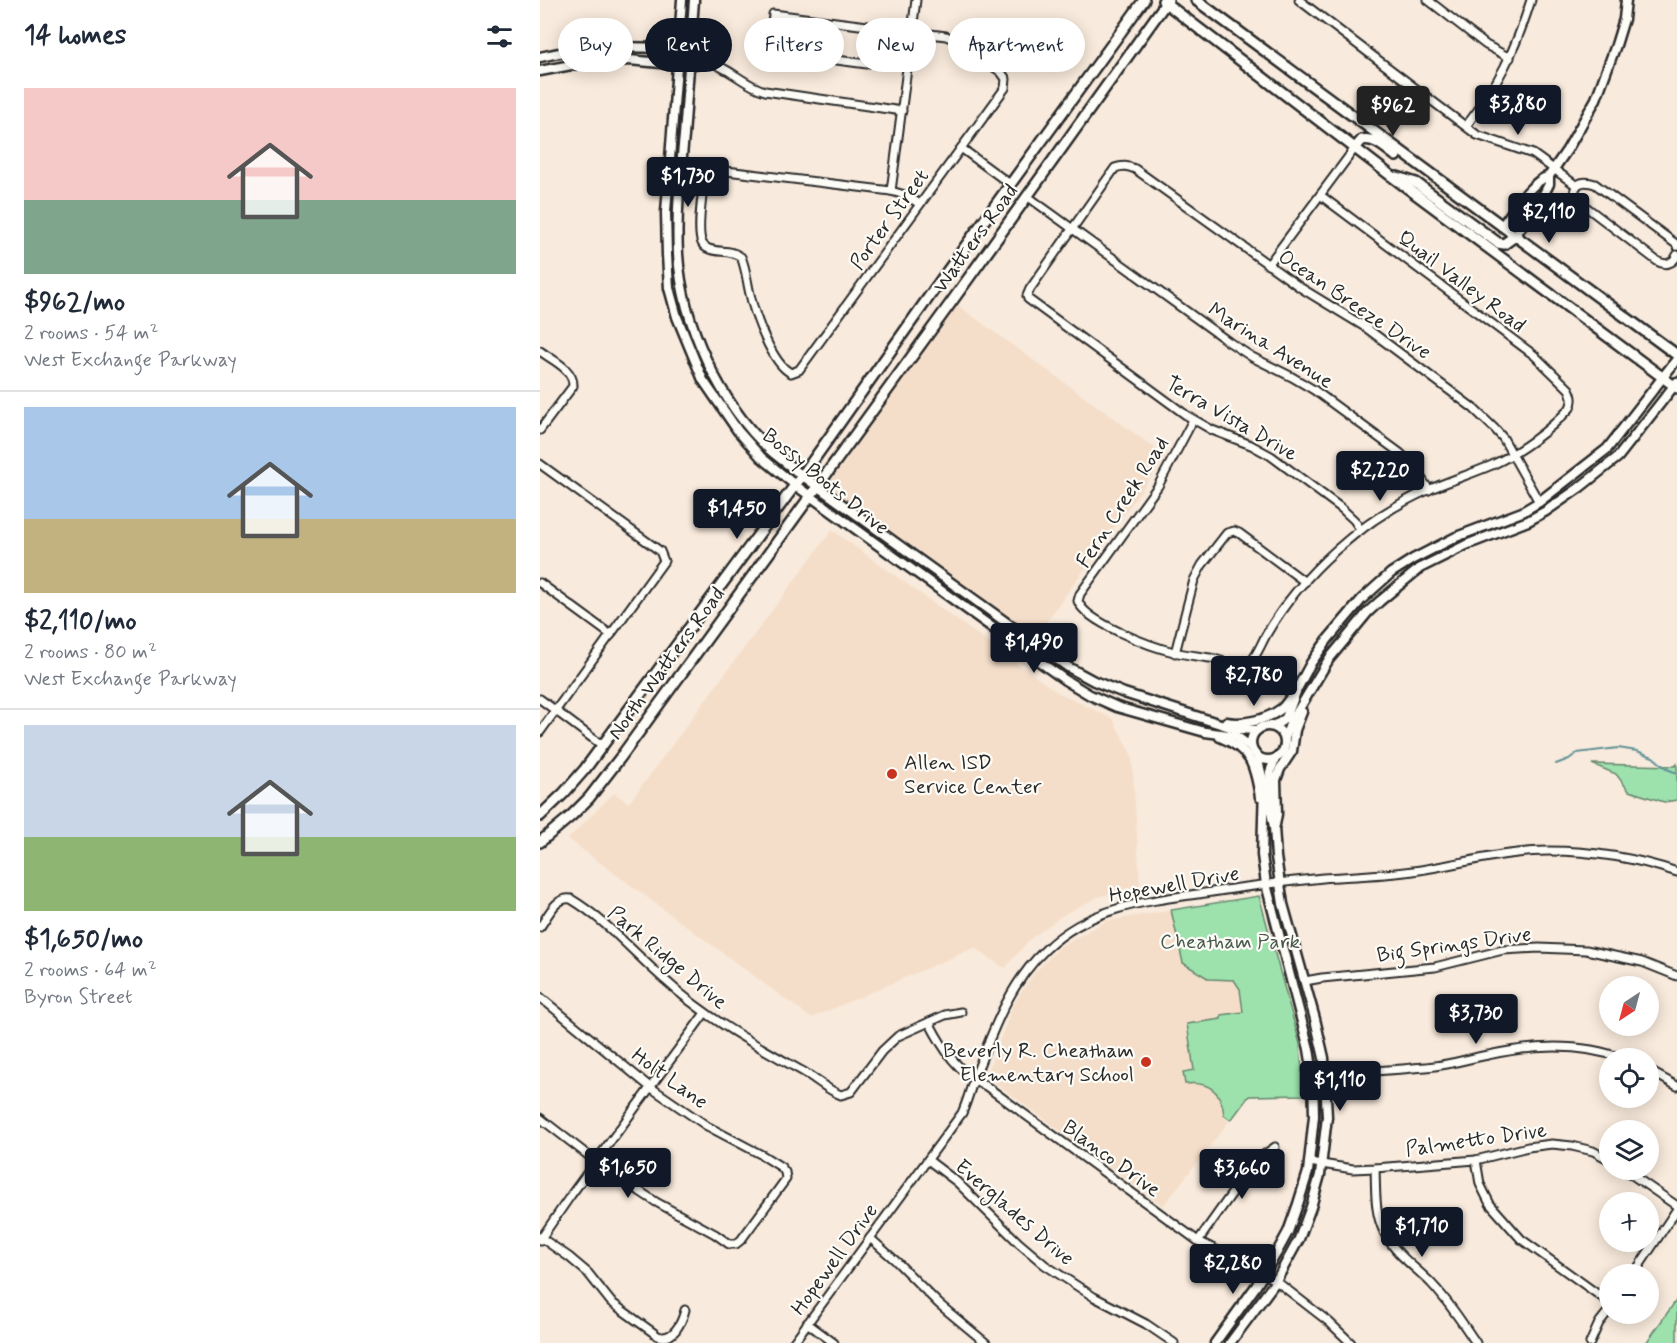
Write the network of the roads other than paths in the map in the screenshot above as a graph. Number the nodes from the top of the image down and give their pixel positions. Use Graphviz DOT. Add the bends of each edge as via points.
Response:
graph roads {
  1 [pos="682,0"];
  2 [pos="694,0"];
  3 [pos="916,0"];
  4 [pos="1144,0"];
  5 [pos="1196,0"];
  6 [pos="1299,0"];
  7 [pos="1428,0"];
  8 [pos="1531,0"];
  9 [pos="1626,0"];
  10 [pos="1165,1"];
  11 [pos="681,18"];
  12 [pos="693,18"];
  13 [pos="914,18"];
  14 [pos="872,26"];
  15 [pos="936,36"];
  16 [pos="645,48"];
  17 [pos="540,57"];
  18 [pos="1510,58"];
  19 [pos="645,62"];
  20 [pos="540,71"];
  21 [pos="676,72"];
  22 [pos="689,72"];
  23 [pos="730,72"];
  24 [pos="907,72"];
  25 [pos="902,111"];
  26 [pos="1466,126"];
  27 [pos="961,148"];
  28 [pos="1355,148"];
  29 [pos="1551,173"];
  30 [pos="1390,175"];
  31 [pos="1437,178"];
  32 [pos="1010,184"];
  33 [pos="1577,186"];
  34 [pos="891,191"];
  35 [pos="1320,195"];
  36 [pos="1027,196"];
  37 [pos="920,204"];
  38 [pos="1502,226"];
  39 [pos="1072,229"];
  40 [pos="1515,236"];
  41 [pos="1677,245"];
  42 [pos="667,255"];
  43 [pos="678,255"];
  44 [pos="1677,255"];
  45 [pos="1268,265"];
  46 [pos="540,351"];
  47 [pos="1677,357"];
  48 [pos="1664,378"];
  49 [pos="1676,385"];
  50 [pos="1193,420"];
  51 [pos="540,430"];
  52 [pos="1511,453"];
  53 [pos="540,464"];
  54 [pos="802,475"];
  55 [pos="795,485"];
  56 [pos="817,486"];
  57 [pos="1429,490"];
  58 [pos="810,495"];
  59 [pos="1539,502"];
  60 [pos="1361,530"];
  61 [pos="1305,582"];
  62 [pos="540,583"];
  63 [pos="611,635"];
  64 [pos="1175,653"];
  65 [pos="1297,689"];
  66 [pos="540,699"];
  67 [pos="1305,700"];
  68 [pos="556,711"];
  69 [pos="1209,719"];
  70 [pos="1271,726"];
  71 [pos="1257,730"];
  72 [pos="540,732"];
  73 [pos="1205,732"];
  74 [pos="1285,738"];
  75 [pos="603,746"];
  76 [pos="1251,747"];
  77 [pos="1257,757"];
  78 [pos="620,758"];
  79 [pos="1275,759"];
  80 [pos="540,816"];
  81 [pos="1262,824"];
  82 [pos="1274,827"];
  83 [pos="540,842"];
  84 [pos="1677,872"];
  85 [pos="1280,882"];
  86 [pos="1266,884"];
  87 [pos="540,927"];
  88 [pos="1677,976"];
  89 [pos="1305,981"];
  90 [pos="540,997"];
  91 [pos="962,1012"];
  92 [pos="705,1013"];
  93 [pos="929,1022"];
  94 [pos="1599,1052"];
  95 [pos="1325,1076"];
  96 [pos="1659,1076"];
  97 [pos="974,1081"];
  98 [pos="1677,1086"];
  99 [pos="651,1087"];
  100 [pos="540,1118"];
  101 [pos="1275,1147"];
  102 [pos="1599,1154"];
  103 [pos="928,1160"];
  104 [pos="1476,1160"];
  105 [pos="596,1161"];
  106 [pos="1309,1162"];
  107 [pos="1322,1164"];
  108 [pos="1375,1168"];
  109 [pos="1639,1180"];
  110 [pos="1677,1208"];
  111 [pos="540,1238"];
  112 [pos="870,1238"];
  113 [pos="1198,1241"];
  114 [pos="1640,1264"];
  115 [pos="1264,1274"];
  116 [pos="1276,1281"];
  117 [pos="1599,1295"];
  118 [pos="685,1310"];
  119 [pos="807,1323"];
  120 [pos="1600,1324"];
  121 [pos="793,1343"];
  122 [pos="834,1343"];
  123 [pos="986,1343"];
  124 [pos="1174,1343"];
  125 [pos="1215,1343"];
  126 [pos="1230,1343"];
  127 [pos="1352,1343"];
  128 [pos="1476,1343"];
  129 [pos="1590,1343"];
  1 -- 11 [label="street, Bossy Boots Drive"];
  2 -- 12 [label="street, Bossy Boots Drive"];
  3 -- 13 [label="street"];
  4 -- 32 [label="main road, Watters Road"];
  5 -- 31 [label="main road"];
  6 -- 26 [label="street"];
  7 -- 18 [label="street" via="1486,45"];
  8 -- 18 [label="street"];
  9 -- 29 [label="street" via="1624,19 1596,99"];
  10 -- 28 [label="main road"];
  10 -- 36 [label="main road, Watters Road"];
  14 -- 14 [label="street" via="773,14 769,42 774,51 867,64"];
  15 -- 27 [label="street, Porter Street" via="953,39 1006,79 1005,88"];
  16 -- 17 [label="street" via="583,49"];
  18 -- 26 [label="street"];
  19 -- 20 [label="street" via="587,62"];
  21 -- 42 [label="street, Bossy Boots Drive" via="666,212"];
  22 -- 43 [label="street, Bossy Boots Drive"];
  23 -- 25 [label="street" via="765,91"];
  24 -- 25 [label="street"];
  25 -- 34 [label="street"];
  26 -- 29 [label="street" via="1485,138 1533,154 1542,159"];
  27 -- 32 [label="street"];
  27 -- 37 [label="street, Porter Street"];
  28 -- 30 [label="main road"];
  28 -- 31 [label="main road" via="1362,140 1373,140 1422,174"];
  28 -- 35 [label="street"];
  29 -- 33 [label="street"];
  29 -- 38 [label="street" via="1531,189"];
  29 -- 40 [label="street" via="1544,194"];
  30 -- 40 [label="main road" via="1416,183 1498,243 1504,244"];
  30 -- 48 [label="main road"];
  31 -- 38 [label="main road"];
  32 -- 54 [label="main road, Watters Road"];
  33 -- 41 [label="street" via="1588,182 1599,187"];
  33 -- 44 [label="street" via="1577,200 1657,261 1669,264"];
  34 -- 37 [label="street"];
  34 -- 37 [label="street, Porter Street" via="707,171 700,237 711,250 733,252 743,260 765,339 783,368 791,373 799,370"];
  35 -- 45 [label="street"];
  35 -- 52 [label="street, Quail Valley Road" via="1534,355 1569,389 1570,408"];
  36 -- 39 [label="street, Marina Avenue"];
  36 -- 56 [label="main road, Watters Road"];
  38 -- 40 [label="main road"];
  39 -- 45 [label="street, Ocean Breeze Drive" via="1115,168 1128,166"];
  39 -- 50 [label="street, Terra Vista Drive" via="1030,289 1027,296 1031,303"];
  39 -- 57 [label="street, Marina Avenue" via="1229,342 1307,385 1351,416 1412,464"];
  40 -- 47 [label="main road"];
  42 -- 43 [label="street"];
  42 -- 55 [label="street, Bossy Boots Drive" via="669,288 703,380 761,457"];
  43 -- 54 [label="street, Bossy Boots Drive" via="694,329 710,368 752,430"];
  45 -- 52 [label="street, Ocean Breeze Drive" via="1365,327 1473,408 1495,429"];
  46 -- 51 [label="street" via="573,378 573,386"];
  47 -- 48 [label="street"];
  48 -- 49 [label="main road"];
  48 -- 59 [label="street" via="1607,449"];
  49 -- 67 [label="street" via="1618,457 1579,488 1528,521 1420,568 1380,601 1340,644"];
  50 -- 60 [label="street, Terra Vista Drive" via="1271,456 1341,508"];
  50 -- 64 [label="street, Fern Creek Road" via="1158,486 1078,601 1080,607 1107,626"];
  52 -- 57 [label="street"];
  52 -- 59 [label="street, Ocean Breeze Drive"];
  53 -- 63 [label="street" via="660,551 664,558 663,565"];
  54 -- 55 [label="main road, Watters Road"];
  54 -- 56 [label="street, Bossy Boots Drive"];
  55 -- 58 [label="street, Bossy Boots Drive"];
  55 -- 75 [label="main road, North Watters Road"];
  56 -- 58 [label="main road, Watters Road"];
  56 -- 69 [label="street, Bossy Boots Drive" via="1068,667 1110,688"];
  57 -- 60 [label="street"];
  58 -- 73 [label="street, Bossy Boots Drive" via="1065,680 1117,707"];
  58 -- 78 [label="main road, North Watters Road"];
  59 -- 65 [label="street" via="1456,537 1391,573 1362,599 1328,639"];
  60 -- 61 [label="street" via="1335,550"];
  61 -- 64 [label="street" via="1245,666"];
  61 -- 64 [label="street" via="1239,533 1230,531 1194,579"];
  62 -- 63 [label="street"];
  63 -- 68 [label="street"];
  65 -- 69 [label="street" via="1283,708 1257,720 1230,723"];
  65 -- 70 [label="street" via="1286,718"];
  66 -- 68 [label="street"];
  67 -- 74 [label="street"];
  67 -- 82 [label="street" via="1292,751 1276,780"];
  68 -- 72 [label="street"];
  68 -- 75 [label="street"];
  69 -- 71 [label="street, Bossy Boots Drive" via="1236,729"];
  70 -- 71 [label="street"];
  70 -- 74 [label="street"];
  71 -- 76 [label="street"];
  73 -- 76 [label="street, Bossy Boots Drive" via="1236,736"];
  73 -- 81 [label="street" via="1235,744 1248,758 1260,794"];
  74 -- 79 [label="street" via="1285,749"];
  75 -- 78 [label="main road"];
  75 -- 80 [label="main road, North Watters Road"];
  76 -- 77 [label="street"];
  77 -- 79 [label="street"];
  77 -- 81 [label="street" via="1264,784"];
  78 -- 83 [label="main road, North Watters Road" via="589,798"];
  79 -- 82 [label="street" via="1270,775"];
  81 -- 86 [label="street"];
  82 -- 85 [label="street"];
  84 -- 85 [label="street, Hopewell Drive" via="1606,855 1547,851 1493,855 1416,871"];
  85 -- 86 [label="street, Hopewell Drive"];
  85 -- 89 [label="street"];
  86 -- 97 [label="street, Hopewell Drive" via="1133,903 1071,929 1046,948 1019,980 997,1022"];
  86 -- 106 [label="street" via="1313,1074"];
  87 -- 92 [label="street, Park Ridge Drive" via="557,903 566,898 575,901"];
  88 -- 89 [label="street, Big Springs Drive" via="1642,962 1586,950 1539,948 1503,950 1435,967"];
  89 -- 95 [label="street"];
  90 -- 99 [label="street, Holt Lane"];
  91 -- 93 [label="street"];
  92 -- 93 [label="street, Park Ridge Drive" via="843,1095 851,1092 898,1036"];
  92 -- 99 [label="street"];
  93 -- 97 [label="street, Blanco Drive" via="951,1059"];
  94 -- 95 [label="street" via="1545,1046 1436,1066"];
  95 -- 107 [label="street" via="1328,1117"];
  96 -- 98 [label="street"];
  97 -- 103 [label="street, Hopewell Drive" via="962,1113"];
  97 -- 113 [label="street, Blanco Drive"];
  99 -- 105 [label="street"];
  99 -- 105 [label="street, Holt Lane" via="707,1126 781,1167 786,1175 741,1240 733,1245 726,1243"];
  100 -- 105 [label="street"];
  101 -- 113 [label="street" via="1256,1161"];
  102 -- 104 [label="street, Palmetto Drive" via="1552,1144"];
  103 -- 112 [label="street, Hopewell Drive"];
  103 -- 124 [label="street, Everglades Drive" via="1046,1265"];
  104 -- 108 [label="street, Palmetto Drive"];
  104 -- 117 [label="street" via="1480,1184 1490,1204 1521,1239"];
  105 -- 111 [label="street"];
  106 -- 107 [label="street, Palmetto Drive"];
  106 -- 115 [label="street" via="1288,1232"];
  107 -- 108 [label="street, Palmetto Drive"];
  107 -- 116 [label="street" via="1306,1220"];
  108 -- 128 [label="street" via="1376,1209 1383,1232 1438,1291"];
  109 -- 110 [label="street"];
  110 -- 114 [label="street"];
  111 -- 118 [label="street" via="569,1257 611,1302 658,1336 671,1335"];
  112 -- 119 [label="street, Hopewell Drive"];
  112 -- 123 [label="street"];
  113 -- 115 [label="street, Blanco Drive"];
  115 -- 116 [label="street, Blanco Drive"];
  115 -- 125 [label="street"];
  116 -- 126 [label="street"];
  116 -- 127 [label="street, Blanco Drive"];
  119 -- 121 [label="street, Hopewell Drive"];
  119 -- 122 [label="street"];
  120 -- 129 [label="street"];
}
